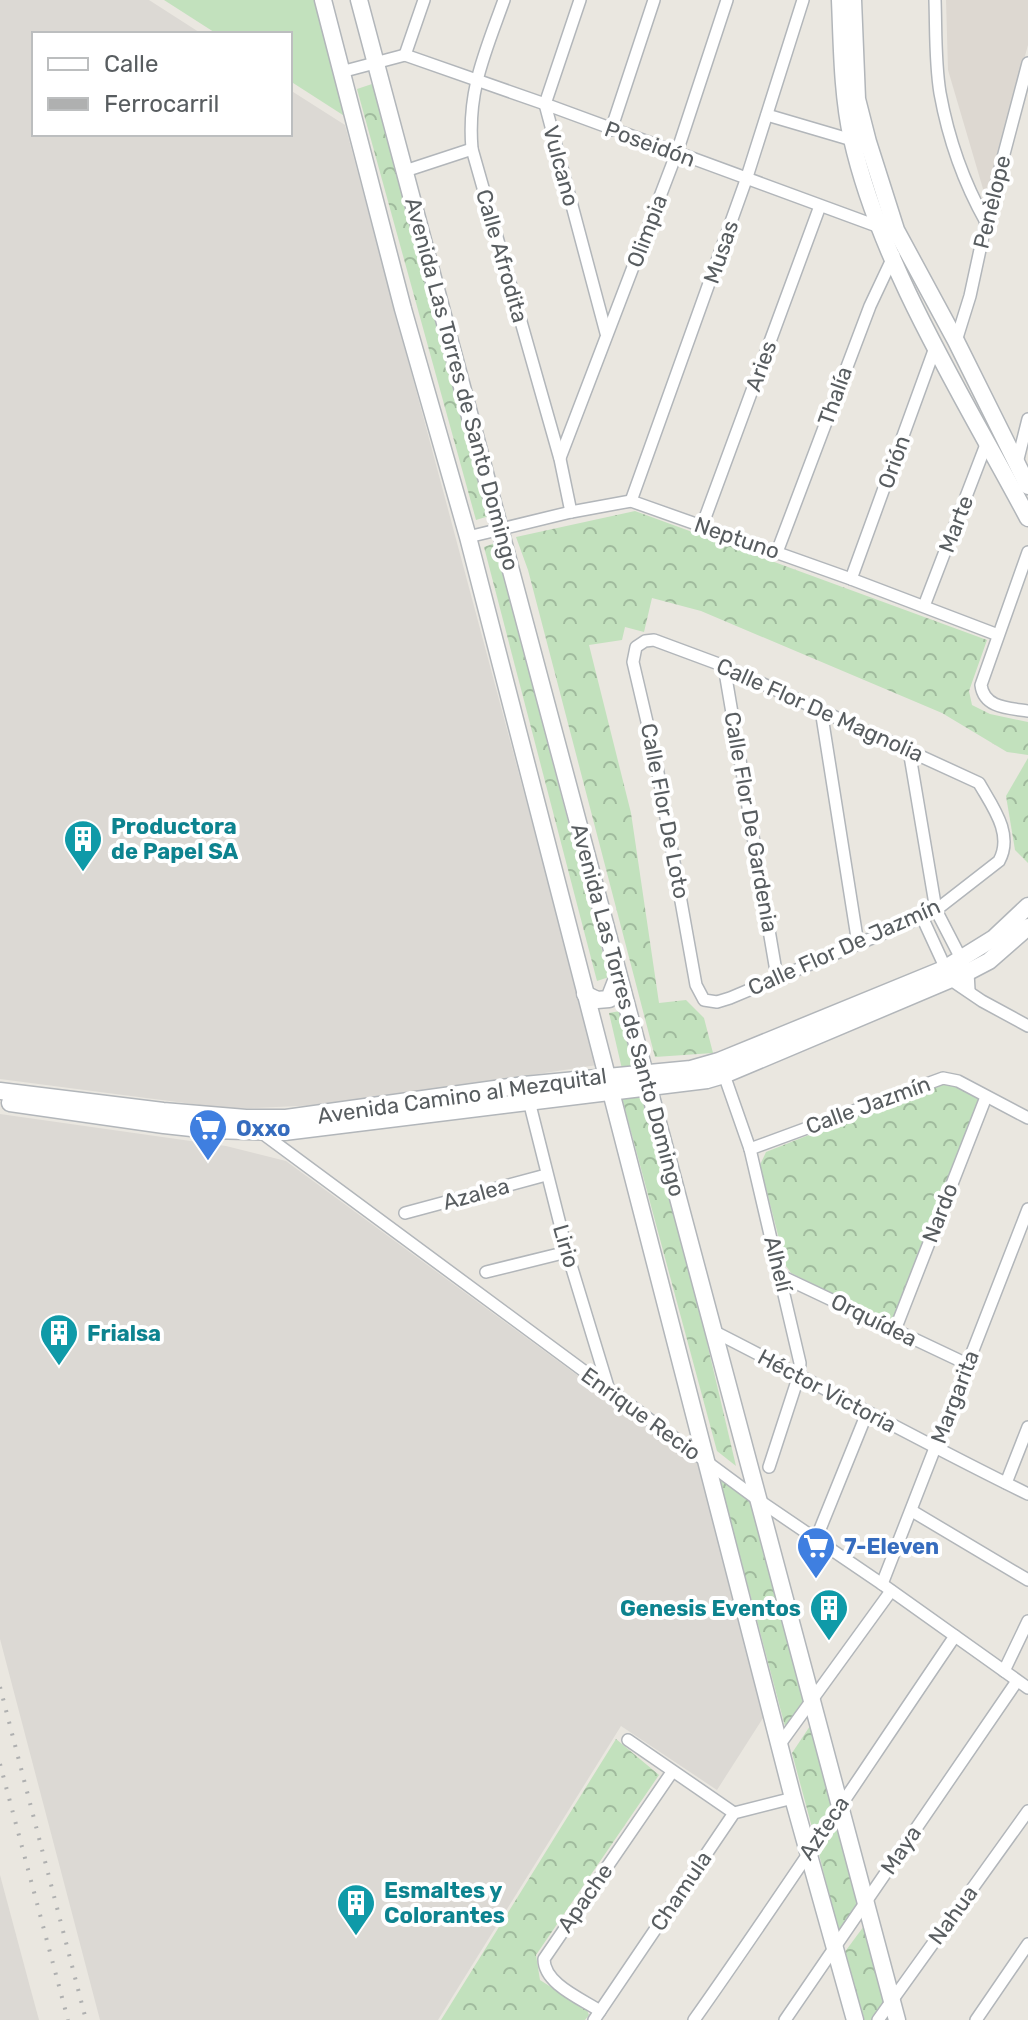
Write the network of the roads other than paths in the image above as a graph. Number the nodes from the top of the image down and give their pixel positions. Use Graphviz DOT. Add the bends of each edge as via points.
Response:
graph roads {
  1 [pos="323,0"];
  2 [pos="359,0"];
  3 [pos="424,0"];
  4 [pos="504,0"];
  5 [pos="580,0"];
  6 [pos="654,0"];
  7 [pos="727,0"];
  8 [pos="803,0"];
  9 [pos="840,0"];
  10 [pos="853,0"];
  11 [pos="935,0"];
  12 [pos="405,55"];
  13 [pos="374,63"];
  14 [pos="1028,63"];
  15 [pos="341,72"];
  16 [pos="476,80"];
  17 [pos="545,104"];
  18 [pos="767,115"];
  19 [pos="611,130"];
  20 [pos="852,140"];
  21 [pos="472,149"];
  22 [pos="677,152"];
  23 [pos="405,171"];
  24 [pos="746,180"];
  25 [pos="820,206"];
  26 [pos="986,222"];
  27 [pos="893,240"];
  28 [pos="607,334"];
  29 [pos="956,341"];
  30 [pos="936,345"];
  31 [pos="1028,419"];
  32 [pos="987,442"];
  33 [pos="560,459"];
  34 [pos="1017,463"];
  35 [pos="1028,486"];
  36 [pos="631,501"];
  37 [pos="571,512"];
  38 [pos="1028,518"];
  39 [pos="702,526"];
  40 [pos="501,528"];
  41 [pos="468,537"];
  42 [pos="777,552"];
  43 [pos="1028,552"];
  44 [pos="851,579"];
  45 [pos="924,606"];
  46 [pos="998,635"];
  47 [pos="659,642"];
  48 [pos="724,666"];
  49 [pos="821,710"];
  50 [pos="1028,711"];
  51 [pos="909,750"];
  52 [pos="1004,841"];
  53 [pos="1028,906"];
  54 [pos="936,910"];
  55 [pos="922,917"];
  56 [pos="1028,927"];
  57 [pos="858,944"];
  58 [pos="965,966"];
  59 [pos="947,974"];
  60 [pos="618,976"];
  61 [pos="777,977"];
  62 [pos="969,990"];
  63 [pos="585,994"];
  64 [pos="704,1000"];
  65 [pos="1028,1026"];
  66 [pos="721,1068"];
  67 [pos="646,1079"];
  68 [pos="609,1084"];
  69 [pos="0,1091"];
  70 [pos="986,1097"];
  71 [pos="529,1101"];
  72 [pos="0,1102"];
  73 [pos="1028,1118"];
  74 [pos="257,1125"];
  75 [pos="750,1149"];
  76 [pos="546,1175"];
  77 [pos="1028,1209"];
  78 [pos="405,1213"];
  79 [pos="567,1252"];
  80 [pos="486,1272"];
  81 [pos="781,1276"];
  82 [pos="895,1330"];
  83 [pos="712,1331"];
  84 [pos="967,1364"];
  85 [pos="799,1375"];
  86 [pos="609,1390"];
  87 [pos="867,1413"];
  88 [pos="1028,1427"];
  89 [pos="935,1449"];
  90 [pos="708,1462"];
  91 [pos="769,1467"];
  92 [pos="1006,1483"];
  93 [pos="1028,1494"];
  94 [pos="757,1499"];
  95 [pos="912,1511"];
  96 [pos="816,1539"];
  97 [pos="1028,1580"];
  98 [pos="886,1587"];
  99 [pos="1028,1621"];
  100 [pos="955,1636"];
  101 [pos="1004,1671"];
  102 [pos="1017,1681"];
  103 [pos="1028,1688"];
  104 [pos="812,1703"];
  105 [pos="628,1740"];
  106 [pos="780,1744"];
  107 [pos="672,1772"];
  108 [pos="793,1798"];
  109 [pos="839,1806"];
  110 [pos="1028,1811"];
  111 [pos="734,1813"];
  112 [pos="808,1851"];
  113 [pos="865,1903"];
  114 [pos="1028,1944"];
  115 [pos="836,1947"];
  116 [pos="892,2000"];
  117 [pos="597,2015"];
  118 [pos="694,2020"];
  119 [pos="785,2020"];
  120 [pos="855,2020"];
  121 [pos="878,2020"];
  122 [pos="897,2020"];
  123 [pos="976,2020"];
  1 -- 15 [label="street, Avenida Las Torres de Santo Domingo"];
  2 -- 13 [label="street, Avenida Las Torres de Santo Domingo"];
  3 -- 12 [label="street"];
  4 -- 16 [label="street, Calle Afrodita"];
  5 -- 17 [label="street, Vulcano"];
  6 -- 19 [label="street"];
  7 -- 22 [label="street, Olimpia"];
  8 -- 18 [label="street, Musas"];
  9 -- 20 [label="street"];
  10 -- 27 [label="street" via="857,99"];
  11 -- 26 [label="street" via="942,101 967,184"];
  12 -- 13 [label="street"];
  12 -- 16 [label="street, Poseidón"];
  13 -- 15 [label="street"];
  13 -- 23 [label="street, Avenida Las Torres de Santo Domingo"];
  14 -- 26 [label="street, Penèlope"];
  15 -- 41 [label="street, Avenida Las Torres de Santo Domingo"];
  16 -- 17 [label="street, Poseidón"];
  16 -- 21 [label="street, Calle Afrodita" via="470,106"];
  17 -- 19 [label="street, Poseidón"];
  17 -- 28 [label="street, Vulcano"];
  18 -- 20 [label="street"];
  18 -- 24 [label="street, Musas"];
  19 -- 22 [label="street, Poseidón"];
  20 -- 27 [label="street"];
  21 -- 23 [label="street"];
  21 -- 33 [label="street, Calle Afrodita"];
  22 -- 24 [label="street, Poseidón"];
  22 -- 28 [label="street, Olimpia"];
  23 -- 40 [label="street, Avenida Las Torres de Santo Domingo"];
  24 -- 25 [label="street, Poseidón"];
  24 -- 36 [label="street, Musas"];
  25 -- 27 [label="street, Poseidón"];
  25 -- 39 [label="street, Aries"];
  26 -- 29 [label="street, Penèlope"];
  27 -- 29 [label="street"];
  27 -- 30 [label="street"];
  27 -- 42 [label="street, Thalía"];
  28 -- 33 [label="street, Olimpia"];
  29 -- 34 [label="street"];
  30 -- 32 [label="street"];
  30 -- 44 [label="street, Orión"];
  31 -- 34 [label="street"];
  32 -- 38 [label="street"];
  32 -- 45 [label="street, Marte"];
  33 -- 37 [label="street, Calle Afrodita"];
  34 -- 35 [label="street"];
  36 -- 37 [label="street, Neptuno"];
  36 -- 39 [label="street, Neptuno"];
  37 -- 40 [label="street, Neptuno"];
  39 -- 42 [label="street, Neptuno"];
  40 -- 41 [label="street, Neptuno"];
  40 -- 60 [label="street, Avenida Las Torres de Santo Domingo"];
  41 -- 63 [label="street, Avenida Las Torres de Santo Domingo"];
  42 -- 44 [label="street, Neptuno"];
  43 -- 46 [label="street"];
  44 -- 45 [label="street, Neptuno"];
  45 -- 46 [label="street, Neptuno"];
  46 -- 50 [label="street" via="982,677 983,694 992,704"];
  47 -- 48 [label="street, Calle Flor De Magnolia"];
  47 -- 64 [label="street, Calle Flor De Loto" via="640,643 633,662 696,985"];
  48 -- 49 [label="street, Calle Flor De Magnolia"];
  48 -- 61 [label="street, Calle Flor De Gardenia"];
  49 -- 51 [label="street, Calle Flor De Magnolia"];
  49 -- 57 [label="street"];
  51 -- 52 [label="street, Calle Flor De Magnolia" via="979,783 996,809"];
  51 -- 54 [label="street"];
  52 -- 54 [label="street, Calle Flor De Jazmín" via="999,861"];
  53 -- 58 [label="street, Avenida Camino al Mezquital"];
  54 -- 55 [label="street, Calle Flor De Jazmín"];
  54 -- 58 [label="street"];
  55 -- 57 [label="street, Calle Flor De Jazmín"];
  55 -- 59 [label="street"];
  56 -- 58 [label="street, Avenida Camino al Mezquital" via="997,955"];
  57 -- 61 [label="street, Calle Flor De Jazmín"];
  58 -- 59 [label="street, Avenida Camino al Mezquital"];
  58 -- 62 [label="street"];
  59 -- 62 [label="street"];
  59 -- 66 [label="street, Avenida Camino al Mezquital"];
  60 -- 63 [label="street" via="609,999"];
  60 -- 67 [label="street, Avenida Las Torres de Santo Domingo"];
  61 -- 64 [label="street, Calle Flor De Jazmín" via="723,1000"];
  62 -- 65 [label="street"];
  63 -- 68 [label="street, Avenida Las Torres de Santo Domingo"];
  66 -- 67 [label="street, Avenida Camino al Mezquital"];
  66 -- 75 [label="street, Alhelí"];
  67 -- 68 [label="street, Avenida Camino al Mezquital"];
  67 -- 83 [label="street, Avenida Las Torres de Santo Domingo"];
  68 -- 71 [label="street, Avenida Camino al Mezquital"];
  68 -- 74 [label="street, Avenida Camino al Mezquital"];
  68 -- 90 [label="street, Avenida Las Torres de Santo Domingo"];
  69 -- 74 [label="street, Avenida Camino al Mezquital"];
  70 -- 73 [label="street, Calle Jazmín"];
  70 -- 75 [label="street, Calle Jazmín" via="951,1079 936,1080"];
  70 -- 82 [label="street, Nardo"];
  71 -- 74 [label="street, Avenida Camino al Mezquital" via="316,1129"];
  71 -- 76 [label="street, Lirio"];
  72 -- 74 [label="street, Avenida Camino al Mezquital" via="164,1125"];
  74 -- 86 [label="street, Enrique Recio"];
  75 -- 81 [label="street, Alhelí"];
  76 -- 78 [label="street, Azalea"];
  76 -- 79 [label="street, Lirio"];
  77 -- 84 [label="street, Margarita"];
  79 -- 80 [label="street"];
  79 -- 86 [label="street, Lirio"];
  81 -- 82 [label="street, Orquídea"];
  81 -- 85 [label="street, Alhelí"];
  82 -- 84 [label="street, Orquídea"];
  83 -- 85 [label="street, Héctor Victoria"];
  83 -- 94 [label="street, Avenida Las Torres de Santo Domingo"];
  84 -- 89 [label="street, Margarita"];
  85 -- 87 [label="street, Héctor Victoria"];
  85 -- 91 [label="street, Alhelí"];
  86 -- 90 [label="street, Enrique Recio"];
  87 -- 89 [label="street, Héctor Victoria"];
  87 -- 96 [label="street"];
  88 -- 92 [label="street"];
  89 -- 92 [label="street, Héctor Victoria"];
  89 -- 95 [label="street, Margarita"];
  90 -- 94 [label="street, Enrique Recio"];
  90 -- 106 [label="street, Avenida Las Torres de Santo Domingo"];
  92 -- 93 [label="street, Héctor Victoria"];
  94 -- 96 [label="street, Enrique Recio"];
  94 -- 104 [label="street, Avenida Las Torres de Santo Domingo"];
  95 -- 97 [label="street"];
  95 -- 98 [label="street, Margarita"];
  96 -- 98 [label="street, Enrique Recio"];
  98 -- 100 [label="street, Enrique Recio"];
  98 -- 104 [label="street, Margarita"];
  99 -- 101 [label="street"];
  100 -- 101 [label="street, Enrique Recio"];
  100 -- 109 [label="street, Azteca"];
  101 -- 102 [label="street, Enrique Recio"];
  102 -- 103 [label="street, Enrique Recio"];
  102 -- 113 [label="street, Maya"];
  104 -- 106 [label="street, Margarita"];
  104 -- 109 [label="street, Avenida Las Torres de Santo Domingo"];
  105 -- 107 [label="street"];
  106 -- 108 [label="street, Avenida Las Torres de Santo Domingo"];
  107 -- 111 [label="street"];
  107 -- 117 [label="street, Apache" via="544,1959 550,1977"];
  108 -- 111 [label="street"];
  108 -- 112 [label="street, Avenida Las Torres de Santo Domingo"];
  109 -- 112 [label="street, Azteca"];
  109 -- 113 [label="street, Avenida Las Torres de Santo Domingo"];
  110 -- 116 [label="street, Nahua"];
  111 -- 117 [label="street, Chamula"];
  112 -- 115 [label="street, Avenida Las Torres de Santo Domingo"];
  112 -- 118 [label="street, Azteca"];
  113 -- 115 [label="street, Maya"];
  113 -- 116 [label="street, Avenida Las Torres de Santo Domingo"];
  114 -- 123 [label="street"];
  115 -- 119 [label="street, Maya"];
  115 -- 120 [label="street, Avenida Las Torres de Santo Domingo"];
  116 -- 121 [label="street, Nahua"];
  116 -- 122 [label="street, Avenida Las Torres de Santo Domingo"];
}
